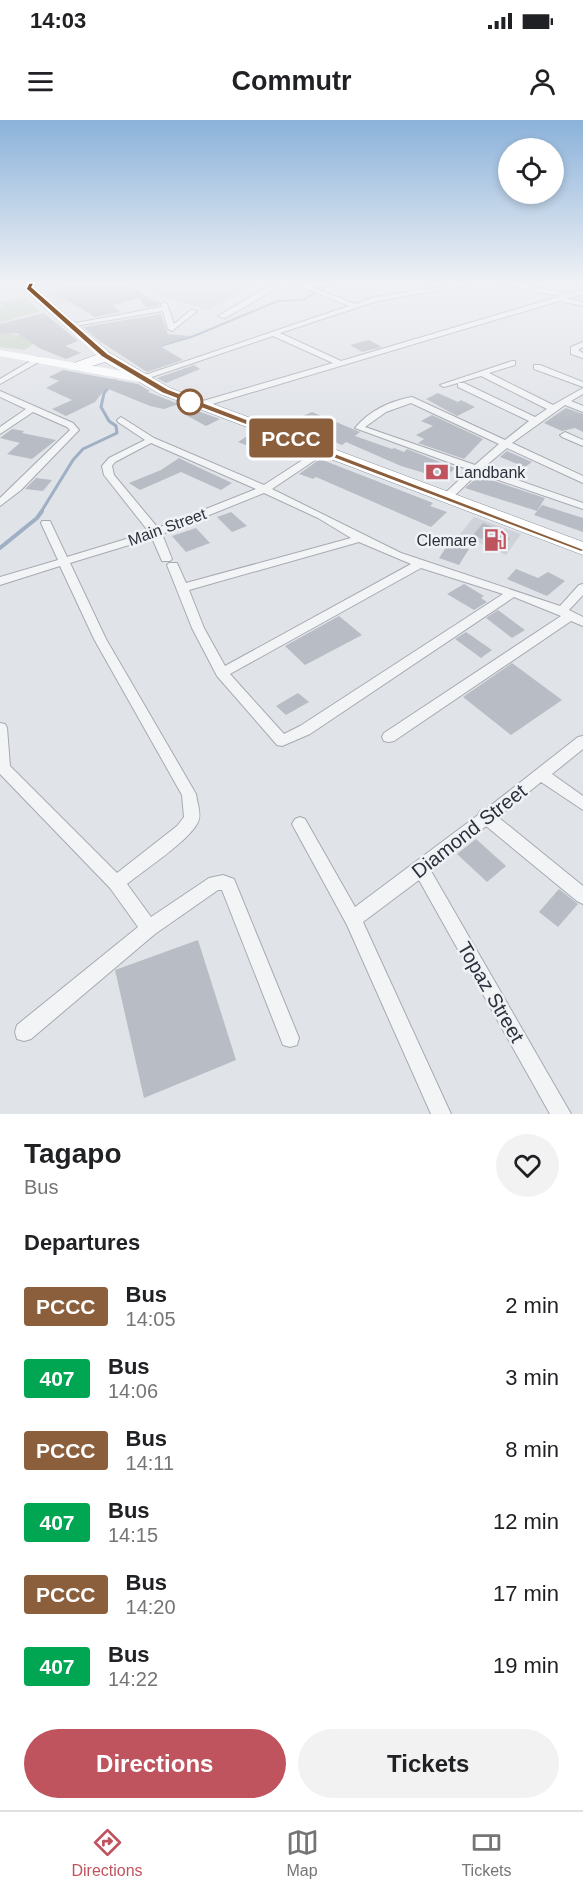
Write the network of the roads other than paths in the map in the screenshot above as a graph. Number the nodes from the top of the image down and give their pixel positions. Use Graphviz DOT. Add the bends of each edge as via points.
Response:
graph roads {
  1 [pos="75,330"];
  2 [pos="281,330"];
  3 [pos="454,330"];
  4 [pos="273,333"];
  5 [pos="583,344"];
  6 [pos="0,353"];
  7 [pos="105,356"];
  8 [pos="583,356"];
  9 [pos="40,360"];
  10 [pos="340,363"];
  11 [pos="512,363"];
  12 [pos="79,366"];
  13 [pos="537,367"];
  14 [pos="482,373"];
  15 [pos="140,378"];
  16 [pos="0,382"];
  17 [pos="444,385"];
  18 [pos="461,385"];
  19 [pos="583,385"];
  20 [pos="583,390"];
  21 [pos="0,394"];
  22 [pos="564,401"];
  23 [pos="199,405"];
  24 [pos="553,408"];
  25 [pos="32,409"];
  26 [pos="583,409"];
  27 [pos="121,420"];
  28 [pos="534,420"];
  29 [pos="0,431"];
  30 [pos="565,435"];
  31 [pos="151,440"];
  32 [pos="583,443"];
  33 [pos="505,444"];
  34 [pos="324,450"];
  35 [pos="475,469"];
  36 [pos="583,480"];
  37 [pos="264,489"];
  38 [pos="448,496"];
  39 [pos="0,503"];
  40 [pos="583,506"];
  41 [pos="46,523"];
  42 [pos="156,533"];
  43 [pos="358,539"];
  44 [pos="583,549"];
  45 [pos="63,562"];
  46 [pos="420,564"];
  47 [pos="0,581"];
  48 [pos="181,588"];
  49 [pos="583,588"];
  50 [pos="513,593"];
  51 [pos="572,616"];
  52 [pos="222,673"];
  53 [pos="0,729"];
  54 [pos="389,737"];
  55 [pos="583,741"];
  56 [pos="2,769"];
  57 [pos="542,775"];
  58 [pos="583,804"];
  59 [pos="485,816"];
  60 [pos="300,824"];
  61 [pos="421,869"];
  62 [pos="116,883"];
  63 [pos="583,896"];
  64 [pos="353,919"];
  65 [pos="149,928"];
  66 [pos="24,1032"];
  67 [pos="290,1038"];
  68 [pos="441,1114"];
  69 [pos="561,1114"];
  1 -- 7 [label="highway"];
  2 -- 4 [label="street"];
  3 -- 10 [label="street"];
  4 -- 10 [label="street"];
  4 -- 15 [label="street"];
  5 -- 8 [label="street" via="574,349"];
  6 -- 9 [label="main road"];
  7 -- 12 [label="highway"];
  7 -- 15 [label="highway"];
  9 -- 12 [label="main road"];
  9 -- 16 [label="street"];
  10 -- 23 [label="street"];
  11 -- 14 [label="street"];
  12 -- 15 [label="main road"];
  13 -- 19 [label="street"];
  14 -- 17 [label="street"];
  14 -- 24 [label="street"];
  15 -- 23 [label="highway"];
  18 -- 28 [label="street"];
  20 -- 22 [label="street"];
  21 -- 25 [label="street"];
  22 -- 24 [label="street"];
  22 -- 26 [label="street"];
  23 -- 34 [label="highway"];
  24 -- 28 [label="street"];
  25 -- 29 [label="street"];
  25 -- 39 [label="street" via="75,430 62,447"];
  27 -- 31 [label="street"];
  28 -- 33 [label="street"];
  30 -- 32 [label="street"];
  31 -- 37 [label="street"];
  31 -- 42 [label="street" via="107,466 109,475"];
  33 -- 35 [label="street"];
  33 -- 35 [label="street" via="412,400 376,415 359,428"];
  33 -- 36 [label="street"];
  34 -- 37 [label="street, Main Street"];
  34 -- 38 [label="highway"];
  35 -- 38 [label="street"];
  35 -- 40 [label="street"];
  37 -- 42 [label="street, Main Street"];
  37 -- 43 [label="street"];
  38 -- 44 [label="highway"];
  41 -- 45 [label="street"];
  42 -- 45 [label="street, Main Street"];
  42 -- 48 [label="street"];
  43 -- 46 [label="street"];
  43 -- 48 [label="street"];
  45 -- 47 [label="street, Main Street"];
  45 -- 62 [label="street" via="100,639 189,794 192,819"];
  46 -- 50 [label="street"];
  46 -- 52 [label="street"];
  48 -- 52 [label="street"];
  49 -- 51 [label="street"];
  50 -- 51 [label="street"];
  50 -- 52 [label="street" via="305,730 282,741"];
  51 -- 54 [label="street"];
  53 -- 56 [label="street"];
  55 -- 57 [label="street, Diamond Street"];
  56 -- 62 [label="street"];
  57 -- 58 [label="street"];
  57 -- 59 [label="street, Diamond Street"];
  59 -- 61 [label="street, Diamond Street"];
  59 -- 63 [label="street"];
  60 -- 64 [label="street"];
  61 -- 64 [label="street, Diamond Street"];
  61 -- 69 [label="street, Topaz Street"];
  62 -- 65 [label="street"];
  64 -- 68 [label="street"];
  65 -- 66 [label="street"];
  65 -- 67 [label="street" via="215,883 228,884"];
}
